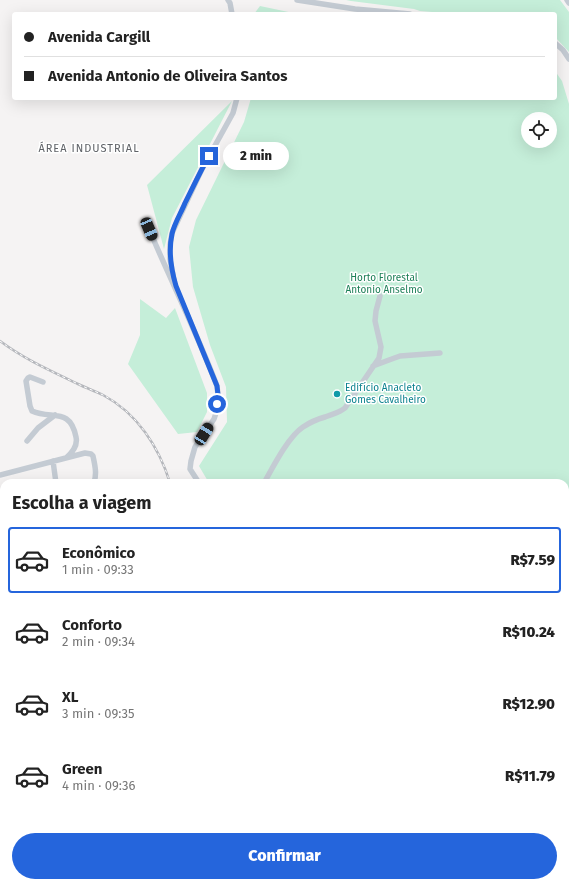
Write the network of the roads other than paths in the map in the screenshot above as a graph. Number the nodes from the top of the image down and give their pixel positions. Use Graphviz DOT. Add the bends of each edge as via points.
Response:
graph roads {
  1 [pos="297,0"];
  2 [pos="567,0"];
  3 [pos="230,1"];
  4 [pos="569,3"];
  5 [pos="232,12"];
  6 [pos="388,12"];
  7 [pos="557,45"];
  8 [pos="569,58"];
  9 [pos="236,100"];
  10 [pos="149,229"];
  11 [pos="380,296"];
  12 [pos="183,305"];
  13 [pos="440,353"];
  14 [pos="373,366"];
  15 [pos="43,382"];
  16 [pos="54,415"];
  17 [pos="27,441"];
  18 [pos="66,458"];
  19 [pos="53,462"];
  20 [pos="0,475"];
  21 [pos="55,479"];
  22 [pos="95,479"];
  23 [pos="196,479"];
  24 [pos="266,479"];
  1 -- 6 [label="street"];
  2 -- 4 [label="street"];
  3 -- 5 [label="street"];
  7 -- 8 [label="street"];
  9 -- 12 [label="street" via="233,113 202,169 172,233 172,273"];
  10 -- 12 [label="street"];
  11 -- 14 [label="street" via="375,321 381,347 379,358"];
  12 -- 23 [label="street" via="217,386 218,395 214,419 195,447 191,461 190,468"];
  13 -- 14 [label="street" via="400,356"];
  14 -- 24 [label="street" via="345,408 325,416 295,434"];
  15 -- 16 [label="street" via="28,378 26,382 30,406 36,413"];
  16 -- 17 [label="street"];
  16 -- 18 [label="street" via="63,417 73,427 76,444"];
  18 -- 19 [label="street"];
  18 -- 22 [label="street" via="91,454 96,469"];
  19 -- 20 [label="street"];
  19 -- 21 [label="street"];
}
